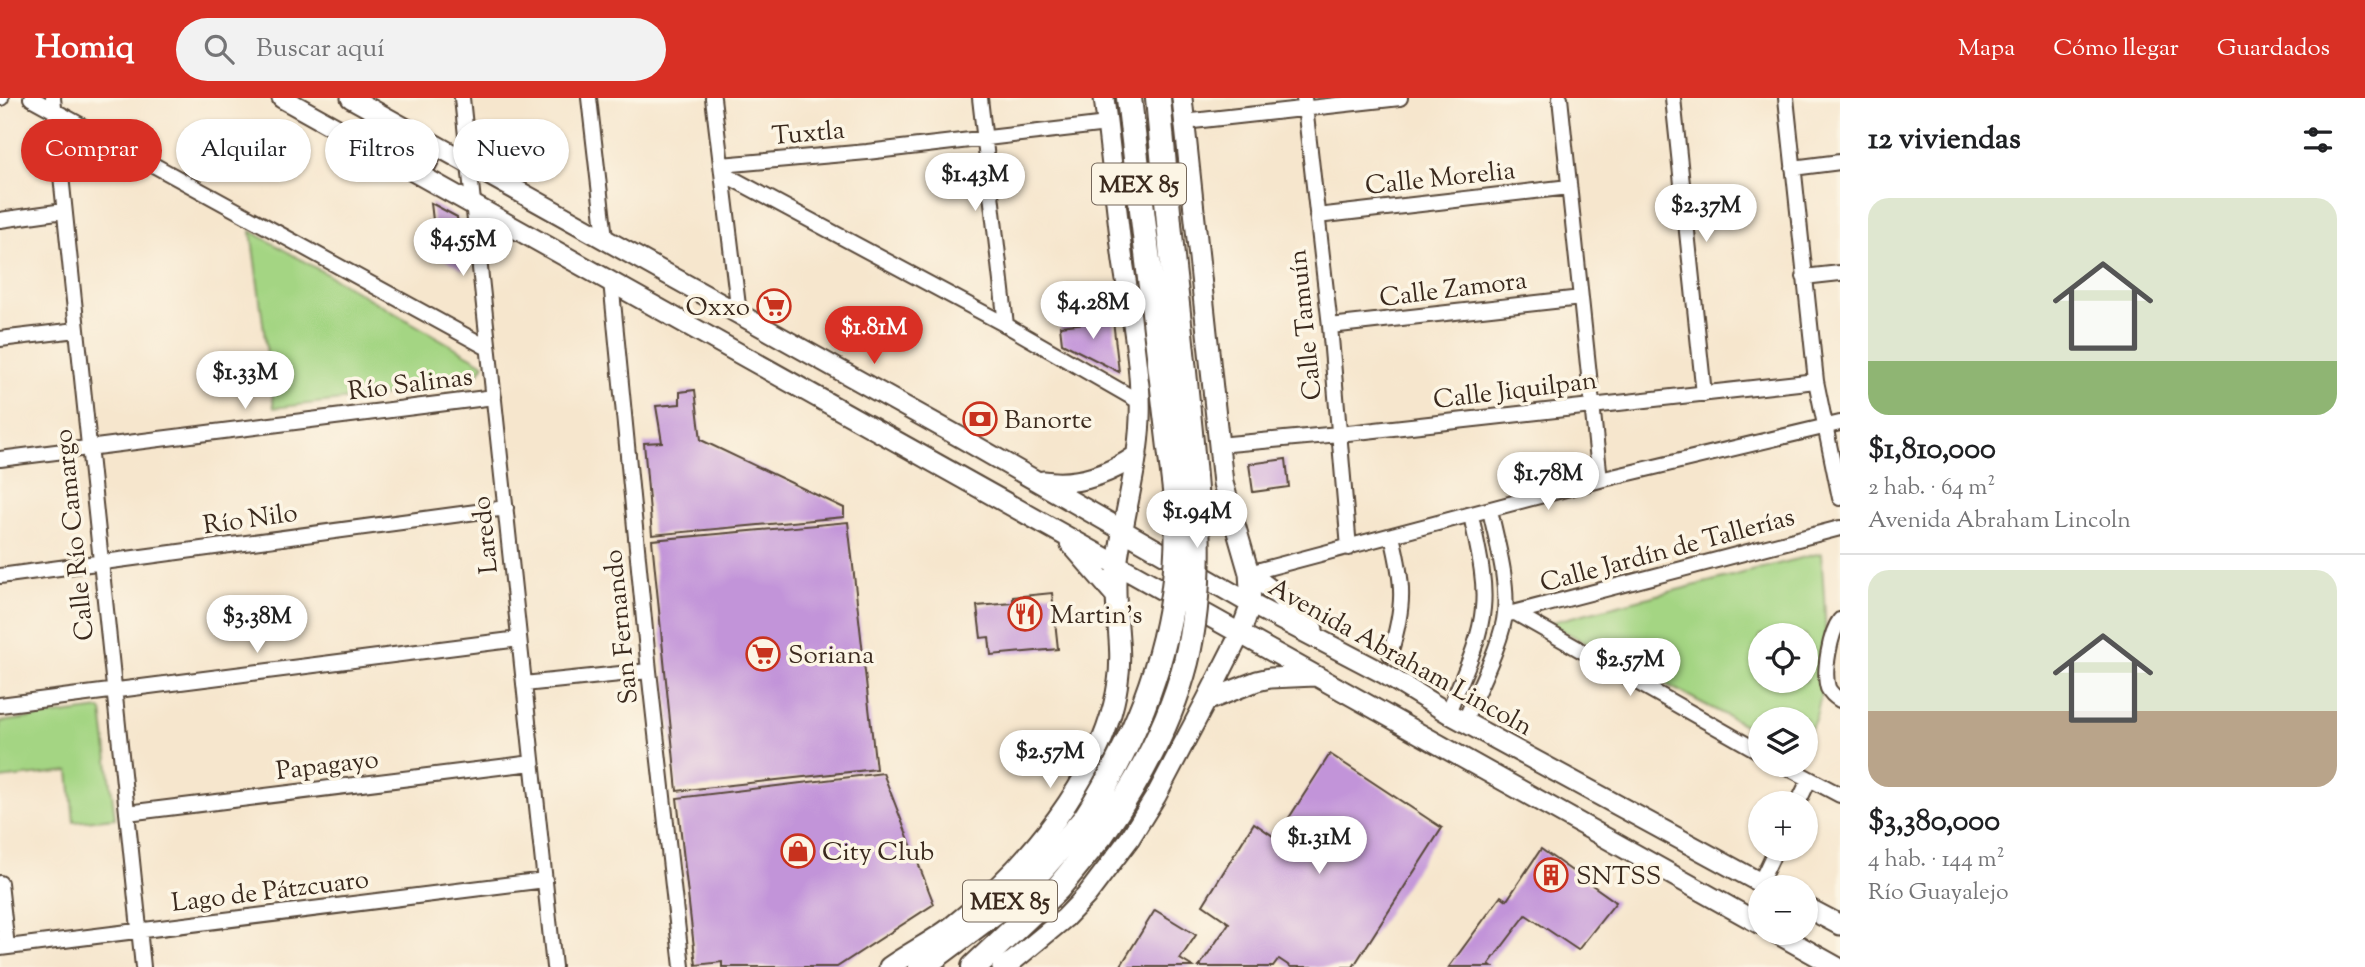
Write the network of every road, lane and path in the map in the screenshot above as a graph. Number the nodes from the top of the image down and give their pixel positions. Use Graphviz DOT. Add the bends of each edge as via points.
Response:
graph roads {
  1 [pos="31,98"];
  2 [pos="282,98"];
  3 [pos="351,98"];
  4 [pos="462,98"];
  5 [pos="589,98"];
  6 [pos="713,98"];
  7 [pos="980,98"];
  8 [pos="1104,98"];
  9 [pos="1129,98"];
  10 [pos="1182,98"];
  11 [pos="1400,98"];
  12 [pos="1560,98"];
  13 [pos="1673,98"];
  14 [pos="1786,98"];
  15 [pos="53,103"];
  16 [pos="1304,103"];
  17 [pos="1168,109"];
  18 [pos="464,119"];
  19 [pos="1107,124"];
  20 [pos="984,137"];
  21 [pos="453,155"];
  22 [pos="1840,162"];
  23 [pos="1793,168"];
  24 [pos="722,169"];
  25 [pos="471,182"];
  26 [pos="502,182"];
  27 [pos="1569,187"];
  28 [pos="473,205"];
  29 [pos="64,211"];
  30 [pos="1317,216"];
  31 [pos="0,220"];
  32 [pos="605,238"];
  33 [pos="1161,269"];
  34 [pos="1840,273"];
  35 [pos="1804,277"];
  36 [pos="611,281"];
  37 [pos="1581,298"];
  38 [pos="739,314"];
  39 [pos="1006,325"];
  40 [pos="1330,326"];
  41 [pos="77,330"];
  42 [pos="0,339"];
  43 [pos="488,348"];
  44 [pos="1816,381"];
  45 [pos="1704,394"];
  46 [pos="494,397"];
  47 [pos="1140,402"];
  48 [pos="1591,405"];
  49 [pos="1833,425"];
  50 [pos="1339,434"];
  51 [pos="958,436"];
  52 [pos="1218,445"];
  53 [pos="89,448"];
  54 [pos="985,451"];
  55 [pos="1137,455"];
  56 [pos="0,459"];
  57 [pos="931,460"];
  58 [pos="1032,479"];
  59 [pos="1600,480"];
  60 [pos="970,482"];
  61 [pos="1840,498"];
  62 [pos="506,508"];
  63 [pos="1490,510"];
  64 [pos="1471,515"];
  65 [pos="1840,528"];
  66 [pos="1124,530"];
  67 [pos="1060,532"];
  68 [pos="1392,536"];
  69 [pos="1349,548"];
  70 [pos="101,563"];
  71 [pos="1117,565"];
  72 [pos="1249,573"];
  73 [pos="0,576"];
  74 [pos="1503,576"];
  75 [pos="1482,578"];
  76 [pos="1115,595"];
  77 [pos="1251,604"];
  78 [pos="1511,614"];
  79 [pos="1840,620"];
  80 [pos="1240,634"];
  81 [pos="519,639"];
  82 [pos="1329,644"];
  83 [pos="1474,646"];
  84 [pos="1390,654"];
  85 [pos="1492,655"];
  86 [pos="649,671"];
  87 [pos="1315,676"];
  88 [pos="524,684"];
  89 [pos="114,691"];
  90 [pos="1836,698"];
  91 [pos="1206,701"];
  92 [pos="0,705"];
  93 [pos="1456,717"];
  94 [pos="1748,745"];
  95 [pos="532,763"];
  96 [pos="1805,777"];
  97 [pos="1809,779"];
  98 [pos="1804,791"];
  99 [pos="1840,795"];
  100 [pos="127,813"];
  101 [pos="1094,826"];
  102 [pos="1748,876"];
  103 [pos="545,880"];
  104 [pos="0,883"];
  105 [pos="1818,913"];
  106 [pos="1748,917"];
  107 [pos="1840,925"];
  108 [pos="139,931"];
  109 [pos="1798,945"];
  110 [pos="3,948"];
  111 [pos="143,967"];
  112 [pos="554,967"];
  113 [pos="682,967"];
  114 [pos="889,967"];
  115 [pos="920,967"];
  116 [pos="974,967"];
  117 [pos="1002,967"];
  118 [pos="1837,967"];
  1 -- 15 [label="street"];
  2 -- 28 [label="main road"];
  3 -- 21 [label="main road, Avenida Abraham Lincoln"];
  4 -- 18 [label="street, Laredo"];
  5 -- 32 [label="street"];
  6 -- 24 [label="street"];
  7 -- 20 [label="street"];
  8 -- 19 [label="main road"];
  9 -- 33 [label="highway, MEX 85"];
  10 -- 17 [label="main road"];
  11 -- 16 [label="street"];
  12 -- 27 [label="street"];
  13 -- 45 [label="street"];
  14 -- 23 [label="street"];
  15 -- 29 [label="street, Calle Río Camargo"];
  15 -- 43 [label="street"];
  16 -- 17 [label="street"];
  16 -- 30 [label="street, Calle Tamuín"];
  17 -- 33 [label="highway, MEX 85"];
  17 -- 52 [label="main road"];
  19 -- 20 [label="street, Tuxtla"];
  19 -- 47 [label="main road"];
  20 -- 24 [label="street, Tuxtla"];
  20 -- 39 [label="street"];
  22 -- 23 [label="street"];
  23 -- 35 [label="street"];
  24 -- 38 [label="street"];
  24 -- 39 [label="street"];
  25 -- 28 [label="street, Laredo"];
  26 -- 32 [label="main road, Avenida Abraham Lincoln"];
  27 -- 30 [label="street, Calle Morelia"];
  27 -- 37 [label="street"];
  28 -- 36 [label="main road"];
  28 -- 43 [label="street, Laredo"];
  29 -- 31 [label="street"];
  29 -- 41 [label="street, Calle Río Camargo"];
  30 -- 40 [label="street, Calle Tamuín"];
  32 -- 38 [label="main road, Avenida Abraham Lincoln"];
  33 -- 101 [label="highway, MEX 85, bridge" via="1177,507 1176,581 1149,693"];
  34 -- 35 [label="street"];
  35 -- 44 [label="street"];
  36 -- 57 [label="main road"];
  36 -- 86 [label="street, San Fernando"];
  37 -- 40 [label="street, Calle Zamora"];
  37 -- 48 [label="street"];
  38 -- 51 [label="main road, Avenida Abraham Lincoln"];
  39 -- 47 [label="street"];
  40 -- 50 [label="street, Calle Tamuín"];
  41 -- 42 [label="street"];
  41 -- 53 [label="street, Calle Río Camargo"];
  43 -- 46 [label="street, Laredo"];
  44 -- 45 [label="street, Calle Jiquilpan"];
  44 -- 49 [label="street"];
  45 -- 48 [label="street, Calle Jiquilpan"];
  46 -- 53 [label="street, Río Salinas"];
  46 -- 62 [label="street, Laredo"];
  47 -- 55 [label="main road"];
  48 -- 50 [label="street, Calle Jiquilpan"];
  48 -- 59 [label="street"];
  49 -- 59 [label="street"];
  49 -- 61 [label="street"];
  50 -- 52 [label="street, Calle Jiquilpan"];
  50 -- 69 [label="street, Calle Tamuín"];
  51 -- 54 [label="main road, Avenida Abraham Lincoln"];
  51 -- 57 [label="main road" via="948,457"];
  52 -- 72 [label="main road" via="1223,483"];
  53 -- 56 [label="street, Río Salinas"];
  53 -- 70 [label="street, Calle Río Camargo"];
  54 -- 58 [label="main road, Avenida Abraham Lincoln"];
  54 -- 60 [label="main road" via="968,461"];
  55 -- 58 [label="main road" via="1086,479 1057,483"];
  55 -- 66 [label="main road"];
  57 -- 60 [label="main road"];
  58 -- 66 [label="main road, Avenida Abraham Lincoln"];
  59 -- 63 [label="street"];
  60 -- 67 [label="main road"];
  62 -- 70 [label="street, Río Nilo"];
  62 -- 81 [label="street, Laredo"];
  63 -- 64 [label="street"];
  63 -- 74 [label="street"];
  64 -- 68 [label="street"];
  64 -- 75 [label="street"];
  65 -- 78 [label="street, Calle Jardín de Tallerías"];
  66 -- 71 [label="main road"];
  66 -- 77 [label="main road, Avenida Abraham Lincoln"];
  67 -- 71 [label="main road"];
  67 -- 76 [label="main road"];
  68 -- 69 [label="street"];
  68 -- 84 [label="street" via="1402,606"];
  69 -- 72 [label="street"];
  70 -- 73 [label="street, Río Nilo"];
  70 -- 89 [label="street, Calle Río Camargo"];
  71 -- 76 [label="main road"];
  71 -- 80 [label="main road"];
  72 -- 77 [label="main road"];
  72 -- 82 [label="main road"];
  74 -- 75 [label="street"];
  74 -- 78 [label="street"];
  75 -- 83 [label="street" via="1483,609"];
  76 -- 114 [label="main road" via="1120,659 1114,704 1080,782 1009,877 950,928"];
  77 -- 80 [label="main road"];
  77 -- 82 [label="main road, Avenida Abraham Lincoln"];
  78 -- 85 [label="street"];
  78 -- 94 [label="street"];
  79 -- 90 [label="street" via="1833,630 1827,665 1827,680"];
  80 -- 87 [label="main road"];
  80 -- 91 [label="main road"];
  81 -- 88 [label="street, Laredo"];
  81 -- 89 [label="street"];
  82 -- 93 [label="main road, Avenida Abraham Lincoln"];
  83 -- 85 [label="street"];
  83 -- 93 [label="street"];
  85 -- 93 [label="street"];
  86 -- 88 [label="street"];
  86 -- 113 [label="street, San Fernando"];
  87 -- 91 [label="main road" via="1270,678"];
  87 -- 106 [label="main road"];
  88 -- 95 [label="street, Laredo"];
  89 -- 92 [label="street"];
  89 -- 100 [label="street, Calle Río Camargo"];
  91 -- 117 [label="main road" via="1156,796 1106,870 1065,918"];
  93 -- 102 [label="main road, Avenida Abraham Lincoln"];
  95 -- 100 [label="street, Papagayo"];
  95 -- 103 [label="street, Laredo"];
  96 -- 97 [label="street"];
  97 -- 98 [label="street"];
  97 -- 99 [label="street"];
  100 -- 108 [label="street, Calle Río Camargo"];
  101 -- 115 [label="highway, MEX 85" via="1008,902"];
  101 -- 116 [label="highway, MEX 85" via="1049,897"];
  103 -- 108 [label="street, Lago de Pátzcuaro"];
  103 -- 112 [label="street, Laredo"];
  104 -- 110 [label="street"];
  105 -- 107 [label="main road"];
  108 -- 110 [label="street, Lago de Pátzcuaro"];
  108 -- 111 [label="street, Calle Río Camargo"];
  109 -- 118 [label="main road"];
}
